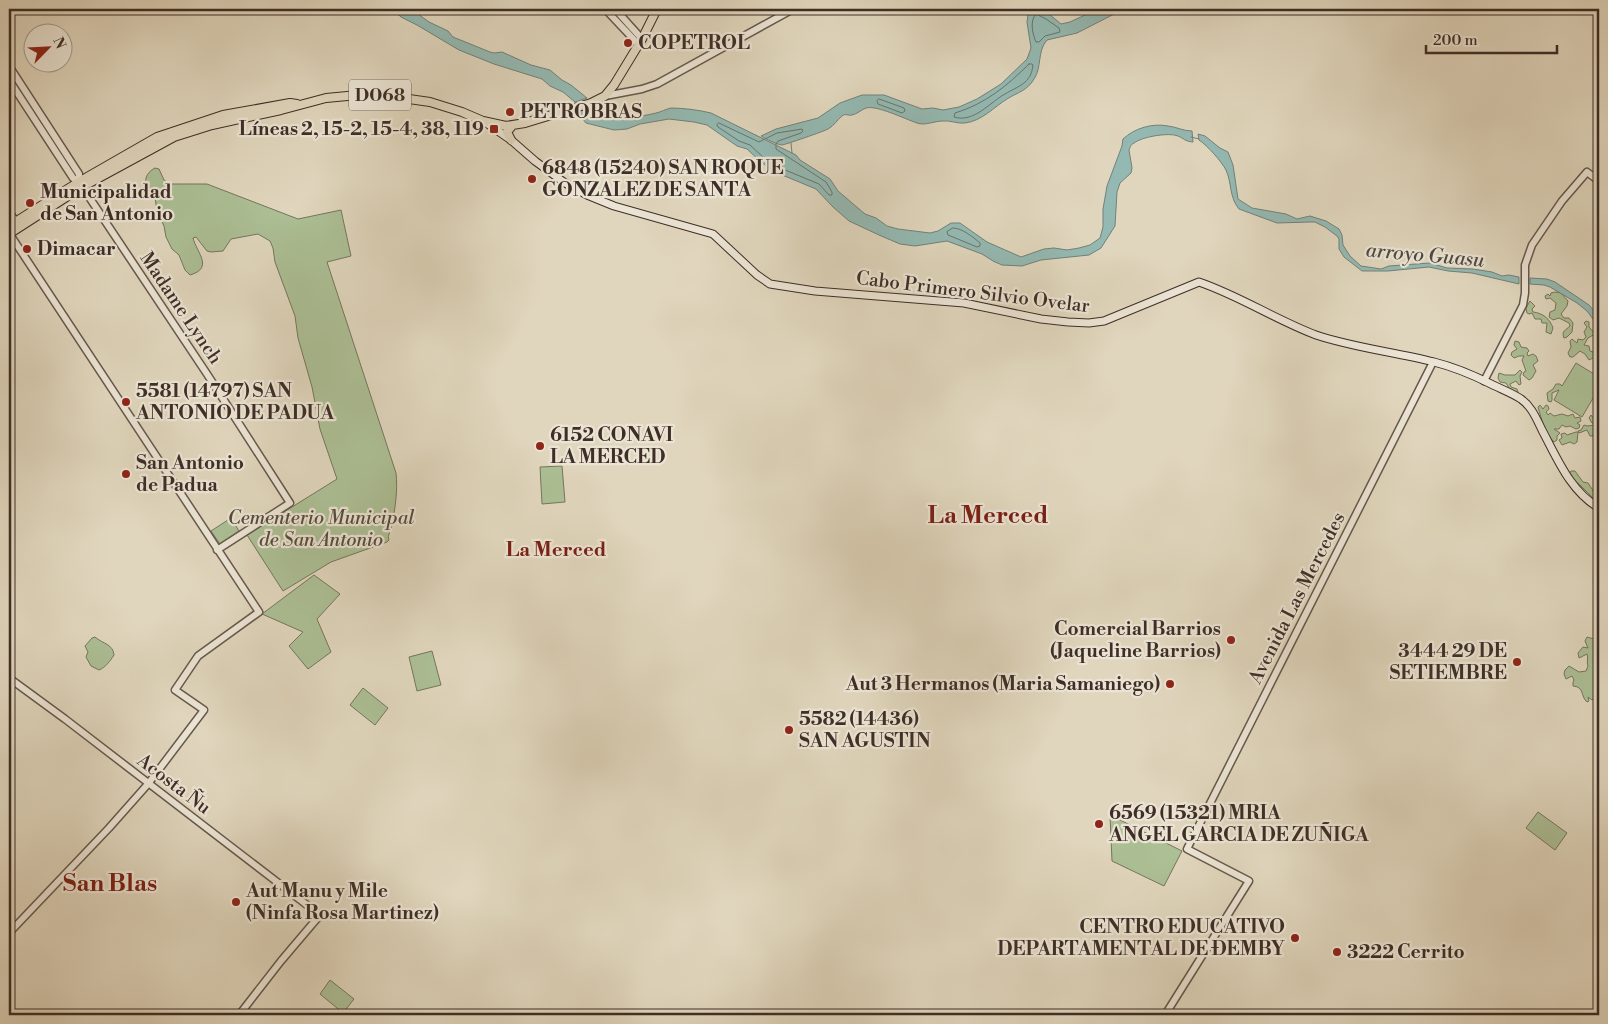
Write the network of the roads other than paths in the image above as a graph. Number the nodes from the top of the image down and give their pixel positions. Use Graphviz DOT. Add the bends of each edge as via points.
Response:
graph roads {
  1 [pos="605,9"];
  2 [pos="615,9"];
  3 [pos="655,9"];
  4 [pos="793,9"];
  5 [pos="640,42"];
  6 [pos="9,66"];
  7 [pos="9,80"];
  8 [pos="605,96"];
  9 [pos="482,121"];
  10 [pos="512,126"];
  11 [pos="511,140"];
  12 [pos="1599,181"];
  13 [pos="81,184"];
  14 [pos="9,211"];
  15 [pos="12,228"];
  16 [pos="1433,362"];
  17 [pos="1484,381"];
  18 [pos="1599,508"];
  19 [pos="217,550"];
  20 [pos="9,678"];
  21 [pos="148,784"];
  22 [pos="9,933"];
  23 [pos="239,1015"];
  24 [pos="1165,1015"];
  1 -- 5 [label="street"];
  2 -- 5 [label="street"];
  3 -- 5 [label="main road, D068"];
  4 -- 8 [label="street" via="657,84"];
  5 -- 8 [label="main road, D068"];
  6 -- 13 [label="street" via="79,174"];
  7 -- 13 [label="street" via="73,178"];
  8 -- 10 [label="main road, D068"];
  9 -- 10 [label="main road, D068"];
  9 -- 11 [label="main road, Cabo Primero Silvio Ovelar"];
  9 -- 13 [label="main road, D068" via="430,102 388,96 326,98 174,137"];
  10 -- 11 [label="main road" via="507,132"];
  11 -- 16 [label="main road, Cabo Primero Silvio Ovelar" via="535,161 587,195 614,206 713,234 757,276 775,285 964,303 1041,319 1089,324 1113,318 1199,282 1318,335"];
  12 -- 17 [label="street" via="1587,172 1532,244 1520,310"];
  13 -- 15 [label="main road, D068"];
  13 -- 19 [label="street, Madame Lynch" via="290,503"];
  14 -- 15 [label="street"];
  15 -- 19 [label="street"];
  16 -- 17 [label="main road, Cabo Primero Silvio Ovelar"];
  16 -- 24 [label="street, Avenida Las Mercedes" via="1187,849 1249,882"];
  17 -- 18 [label="main road, Cabo Primero Silvio Ovelar" via="1517,397 1529,407 1562,469"];
  19 -- 21 [label="street" via="258,612 198,656 175,690 204,710"];
  20 -- 21 [label="street, Acosta Ñu"];
  21 -- 22 [label="street"];
  21 -- 23 [label="street, Acosta Ñu" via="320,914"];
}
